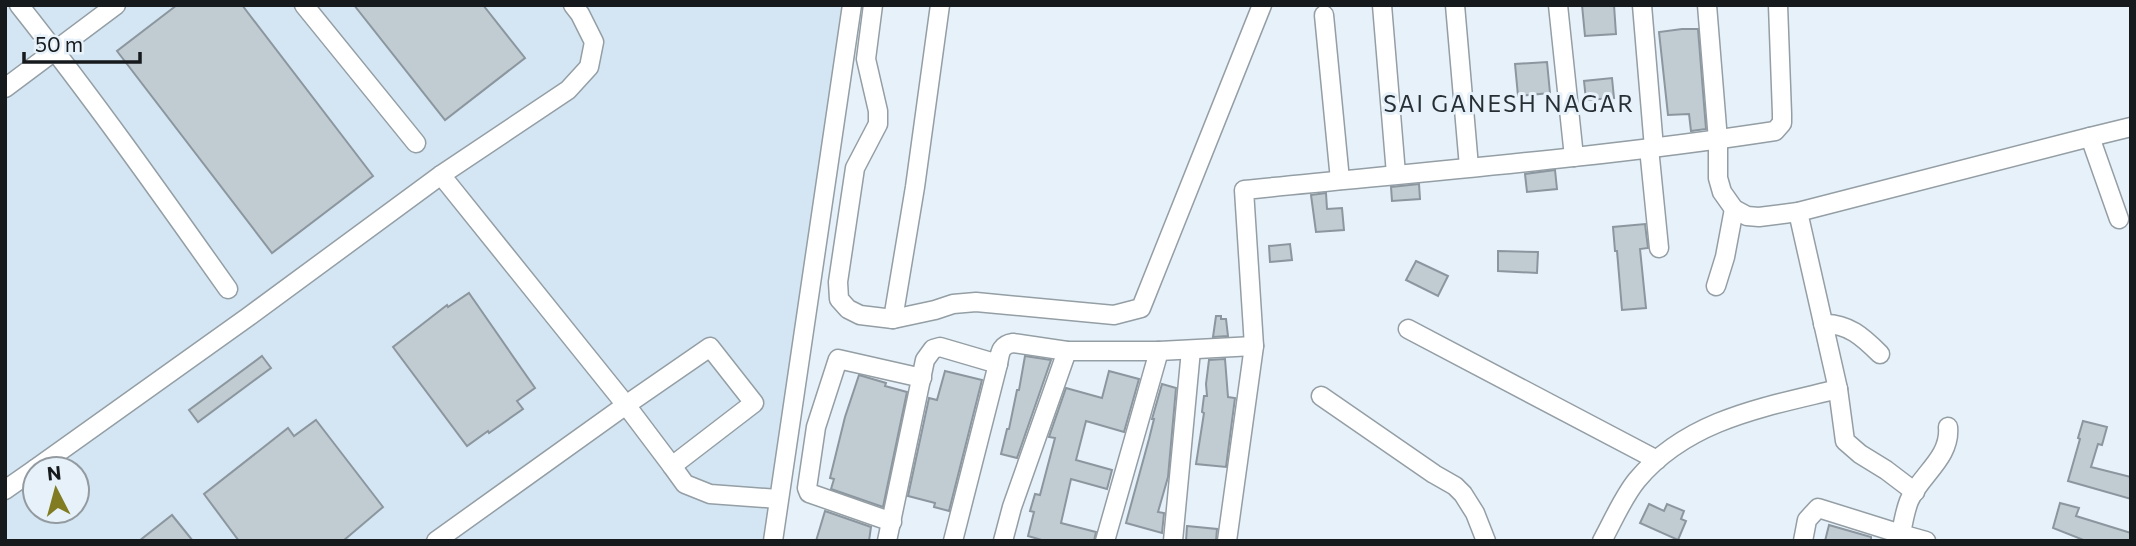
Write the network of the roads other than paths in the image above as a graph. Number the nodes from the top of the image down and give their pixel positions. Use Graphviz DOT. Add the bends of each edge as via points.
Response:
graph roads {
  1 [pos="19,5"];
  2 [pos="116,5"];
  3 [pos="304,5"];
  4 [pos="573,5"];
  5 [pos="852,5"];
  6 [pos="873,5"];
  7 [pos="940,5"];
  8 [pos="1262,5"];
  9 [pos="1382,5"];
  10 [pos="1455,5"];
  11 [pos="1558,5"];
  12 [pos="1642,5"];
  13 [pos="1707,5"];
  14 [pos="1779,5"];
  15 [pos="1324,15"];
  16 [pos="54,50"];
  17 [pos="5,88"];
  18 [pos="2131,127"];
  19 [pos="2090,137"];
  20 [pos="1718,140"];
  21 [pos="416,143"];
  22 [pos="1652,148"];
  23 [pos="1574,157"];
  24 [pos="1469,167"];
  25 [pos="1396,174"];
  26 [pos="441,175"];
  27 [pos="1340,180"];
  28 [pos="1734,209"];
  29 [pos="1798,212"];
  30 [pos="2119,219"];
  31 [pos="1659,248"];
  32 [pos="1716,286"];
  33 [pos="228,289"];
  34 [pos="892,319"];
  35 [pos="1822,324"];
  36 [pos="1408,329"];
  37 [pos="1254,346"];
  38 [pos="1191,350"];
  39 [pos="1067,351"];
  40 [pos="1159,351"];
  41 [pos="1880,354"];
  42 [pos="998,364"];
  43 [pos="922,378"];
  44 [pos="1838,389"];
  45 [pos="1321,396"];
  46 [pos="625,405"];
  47 [pos="1948,427"];
  48 [pos="55,455"];
  49 [pos="1657,460"];
  50 [pos="671,466"];
  51 [pos="21,479"];
  52 [pos="5,490"];
  53 [pos="1915,492"];
  54 [pos="778,499"];
  55 [pos="892,522"];
  56 [pos="1900,537"];
  57 [pos="436,541"];
  58 [pos="773,541"];
  59 [pos="887,541"];
  60 [pos="953,541"];
  61 [pos="1003,541"];
  62 [pos="1105,541"];
  63 [pos="1173,541"];
  64 [pos="1227,541"];
  65 [pos="1486,541"];
  66 [pos="1602,541"];
  67 [pos="1803,541"];
  68 [pos="1926,541"];
  1 -- 16 [label="street"];
  2 -- 16 [label="street"];
  3 -- 21 [label="street"];
  4 -- 26 [label="street" via="594,42 589,67 568,90"];
  5 -- 54 [label="street"];
  6 -- 34 [label="street" via="866,59 878,124 855,168 839,299 860,315"];
  7 -- 34 [label="street"];
  8 -- 34 [label="street" via="1141,308 1114,315 976,302"];
  9 -- 25 [label="street"];
  10 -- 24 [label="street"];
  11 -- 23 [label="street"];
  12 -- 22 [label="street"];
  13 -- 20 [label="street"];
  14 -- 20 [label="street" via="1782,123 1775,131"];
  15 -- 27 [label="street"];
  16 -- 17 [label="street"];
  16 -- 33 [label="street"];
  18 -- 19 [label="street"];
  19 -- 29 [label="street"];
  19 -- 30 [label="street"];
  20 -- 22 [label="street"];
  20 -- 28 [label="street" via="1721,192"];
  22 -- 23 [label="street"];
  22 -- 31 [label="street"];
  23 -- 24 [label="street"];
  24 -- 25 [label="street"];
  25 -- 27 [label="street"];
  26 -- 46 [label="street"];
  26 -- 48 [label="street"];
  27 -- 37 [label="street" via="1244,190"];
  28 -- 29 [label="street" via="1759,217"];
  28 -- 32 [label="street"];
  29 -- 35 [label="street"];
  35 -- 41 [label="street" via="1838,324 1861,335"];
  35 -- 44 [label="street"];
  36 -- 49 [label="street"];
  37 -- 38 [label="street"];
  37 -- 64 [label="street"];
  38 -- 40 [label="street"];
  38 -- 63 [label="street"];
  39 -- 40 [label="street"];
  39 -- 42 [label="street" via="1007,344 1000,350"];
  39 -- 61 [label="street"];
  40 -- 62 [label="street"];
  42 -- 43 [label="street" via="940,347 928,355"];
  42 -- 60 [label="street"];
  43 -- 55 [label="street"];
  43 -- 55 [label="street" via="838,359 816,427 809,493"];
  44 -- 49 [label="street" via="1741,413 1691,434"];
  44 -- 53 [label="street" via="1846,441"];
  45 -- 65 [label="street" via="1455,486 1475,513"];
  46 -- 50 [label="street"];
  46 -- 50 [label="street" via="710,347 754,403"];
  46 -- 57 [label="street"];
  47 -- 53 [label="street" via="1943,453"];
  49 -- 66 [label="street" via="1635,482"];
  50 -- 54 [label="street" via="685,484 710,495"];
  51 -- 52 [label="street"];
  53 -- 56 [label="street"];
  54 -- 58 [label="street"];
  55 -- 59 [label="street"];
  56 -- 67 [label="street" via="1818,508 1807,520"];
  56 -- 68 [label="street"];
}
